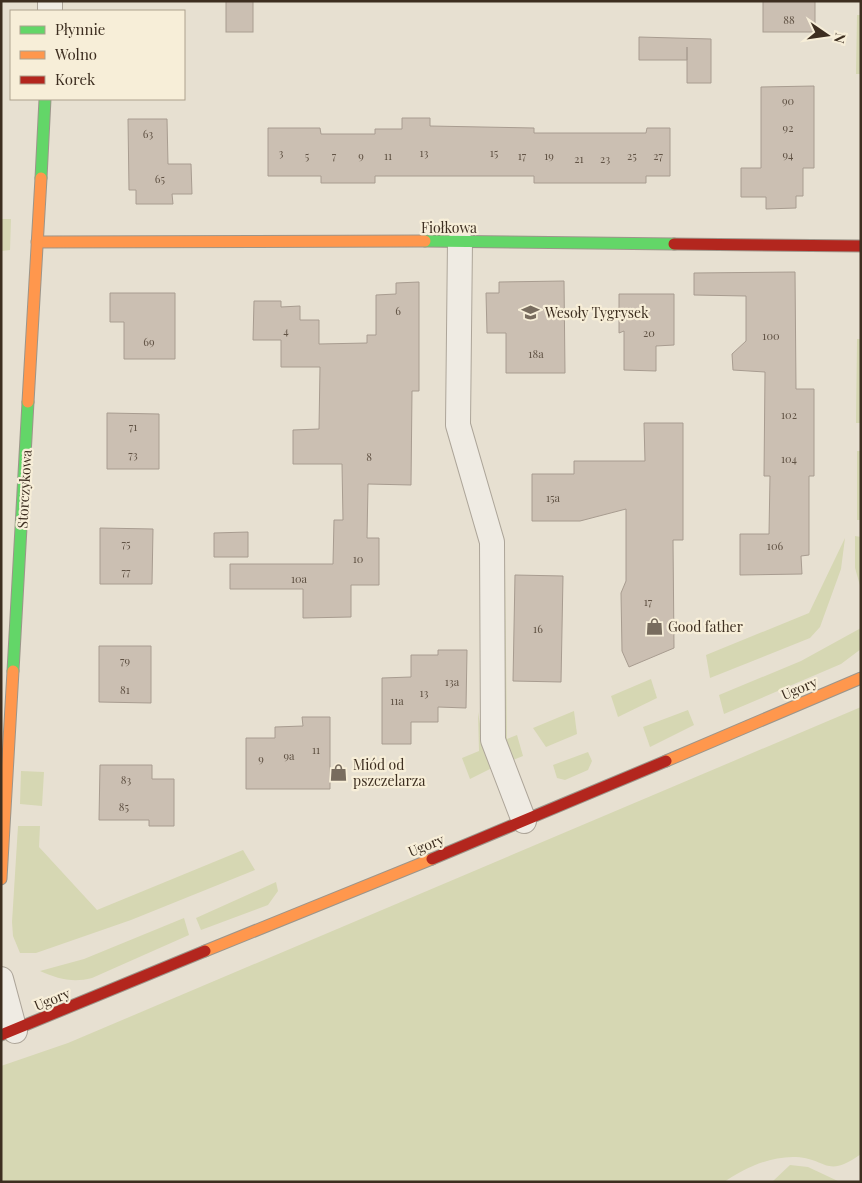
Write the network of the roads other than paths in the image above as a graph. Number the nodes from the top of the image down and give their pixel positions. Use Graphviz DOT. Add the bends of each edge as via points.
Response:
graph roads {
  1 [pos="45,100"];
  2 [pos="460,241"];
  3 [pos="37,242"];
  4 [pos="861,246"];
  5 [pos="861,678"];
  6 [pos="524,821"];
  7 [pos="1,879"];
  8 [pos="1,979"];
  9 [pos="8,1033"];
  1 -- 3 [label="street, Storczykowa"];
  2 -- 3 [label="street, Fiołkowa"];
  2 -- 4 [label="street, Fiołkowa"];
  2 -- 6 [label="street" via="458,425 492,542 493,740"];
  3 -- 7 [label="street, Storczykowa"];
  5 -- 6 [label="street, Ugory"];
  6 -- 9 [label="street, Ugory"];
  8 -- 9 [label="street"];
}
